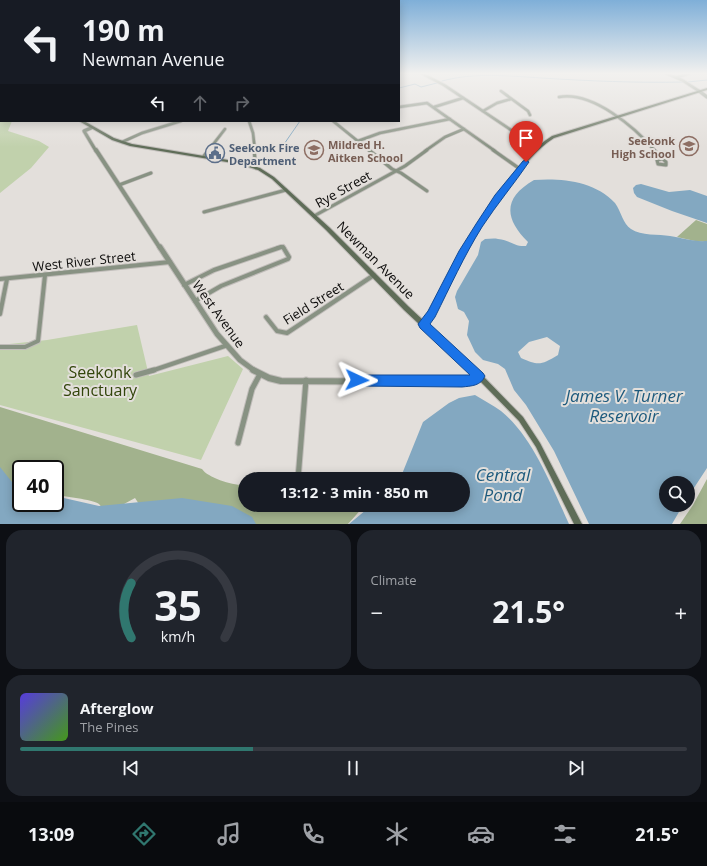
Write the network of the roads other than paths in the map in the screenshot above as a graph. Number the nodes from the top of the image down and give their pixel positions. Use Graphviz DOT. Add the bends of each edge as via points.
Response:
graph roads {
  1 [pos="582,97"];
  2 [pos="679,97"];
  3 [pos="463,98"];
  4 [pos="511,99"];
  5 [pos="400,107"];
  6 [pos="434,108"];
  7 [pos="483,111"];
  8 [pos="530,115"];
  9 [pos="616,117"];
  10 [pos="450,119"];
  11 [pos="82,122"];
  12 [pos="178,122"];
  13 [pos="249,122"];
  14 [pos="334,122"];
  15 [pos="85,124"];
  16 [pos="93,128"];
  17 [pos="225,129"];
  18 [pos="464,129"];
  19 [pos="85,133"];
  20 [pos="358,140"];
  21 [pos="122,142"];
  22 [pos="538,148"];
  23 [pos="204,156"];
  24 [pos="661,159"];
  25 [pos="256,168"];
  26 [pos="520,169"];
  27 [pos="396,171"];
  28 [pos="152,173"];
  29 [pos="119,185"];
  30 [pos="286,190"];
  31 [pos="427,191"];
  32 [pos="204,212"];
  33 [pos="314,216"];
  34 [pos="170,262"];
  35 [pos="45,275"];
  36 [pos="374,275"];
  37 [pos="0,279"];
  38 [pos="7,279"];
  39 [pos="184,285"];
  40 [pos="195,301"];
  41 [pos="0,314"];
  42 [pos="266,317"];
  43 [pos="423,324"];
  44 [pos="0,346"];
  45 [pos="225,346"];
  46 [pos="260,374"];
  47 [pos="136,375"];
  48 [pos="479,376"];
  49 [pos="306,380"];
  50 [pos="238,443"];
  51 [pos="299,472"];
  52 [pos="578,524"];
  1 -- 9 [label="street"];
  2 -- 9 [label="main road"];
  3 -- 6 [label="street"];
  3 -- 7 [label="street"];
  4 -- 7 [label="street"];
  4 -- 8 [label="street" via="528,110"];
  5 -- 6 [label="street" via="426,103"];
  6 -- 10 [label="street"];
  7 -- 22 [label="street"];
  9 -- 22 [label="main road" via="553,137"];
  9 -- 24 [label="street" via="647,142"];
  10 -- 18 [label="street"];
  10 -- 20 [label="street"];
  11 -- 15 [label="main road, Newman Avenue"];
  12 -- 21 [label="street"];
  13 -- 25 [label="street"];
  14 -- 20 [label="street"];
  15 -- 16 [label="main road, Newman Avenue"];
  15 -- 19 [label="street"];
  16 -- 19 [label="street"];
  16 -- 21 [label="main road, Newman Avenue"];
  17 -- 23 [label="street"];
  18 -- 26 [label="street"];
  18 -- 27 [label="street, Rye Street" via="445,137 417,159"];
  19 -- 29 [label="street, West Avenue"];
  20 -- 27 [label="street"];
  21 -- 23 [label="main road, Newman Avenue"];
  22 -- 26 [label="main road"];
  23 -- 25 [label="main road, Newman Avenue"];
  25 -- 30 [label="main road, Newman Avenue"];
  26 -- 43 [label="main road" via="479,226 434,309"];
  27 -- 31 [label="street"];
  27 -- 33 [label="street, Rye Street"];
  28 -- 29 [label="street"];
  29 -- 34 [label="street, West Avenue"];
  30 -- 32 [label="street"];
  30 -- 33 [label="main road, Newman Avenue"];
  33 -- 36 [label="main road, Newman Avenue"];
  34 -- 35 [label="street, West River Street"];
  34 -- 39 [label="street, West Avenue"];
  35 -- 38 [label="street, West River Street"];
  35 -- 44 [label="street" via="38,341 17,347"];
  36 -- 42 [label="street, Field Street" via="287,333 277,331"];
  36 -- 43 [label="main road, Newman Avenue"];
  37 -- 38 [label="street, West River Street"];
  38 -- 41 [label="street"];
  39 -- 40 [label="street, West Avenue"];
  39 -- 40 [label="street" via="214,270 282,247 287,252 288,259 221,286"];
  40 -- 45 [label="street, West Avenue"];
  43 -- 48 [label="main road, Newman Avenue"];
  45 -- 46 [label="street, West Avenue"];
  45 -- 47 [label="street"];
  46 -- 49 [label="street, West Avenue" via="281,381"];
  46 -- 50 [label="street" via="252,389"];
  48 -- 49 [label="street, West Avenue" via="472,381 462,382"];
  48 -- 52 [label="main road, Newman Avenue" via="521,419"];
  49 -- 51 [label="street"];
}
